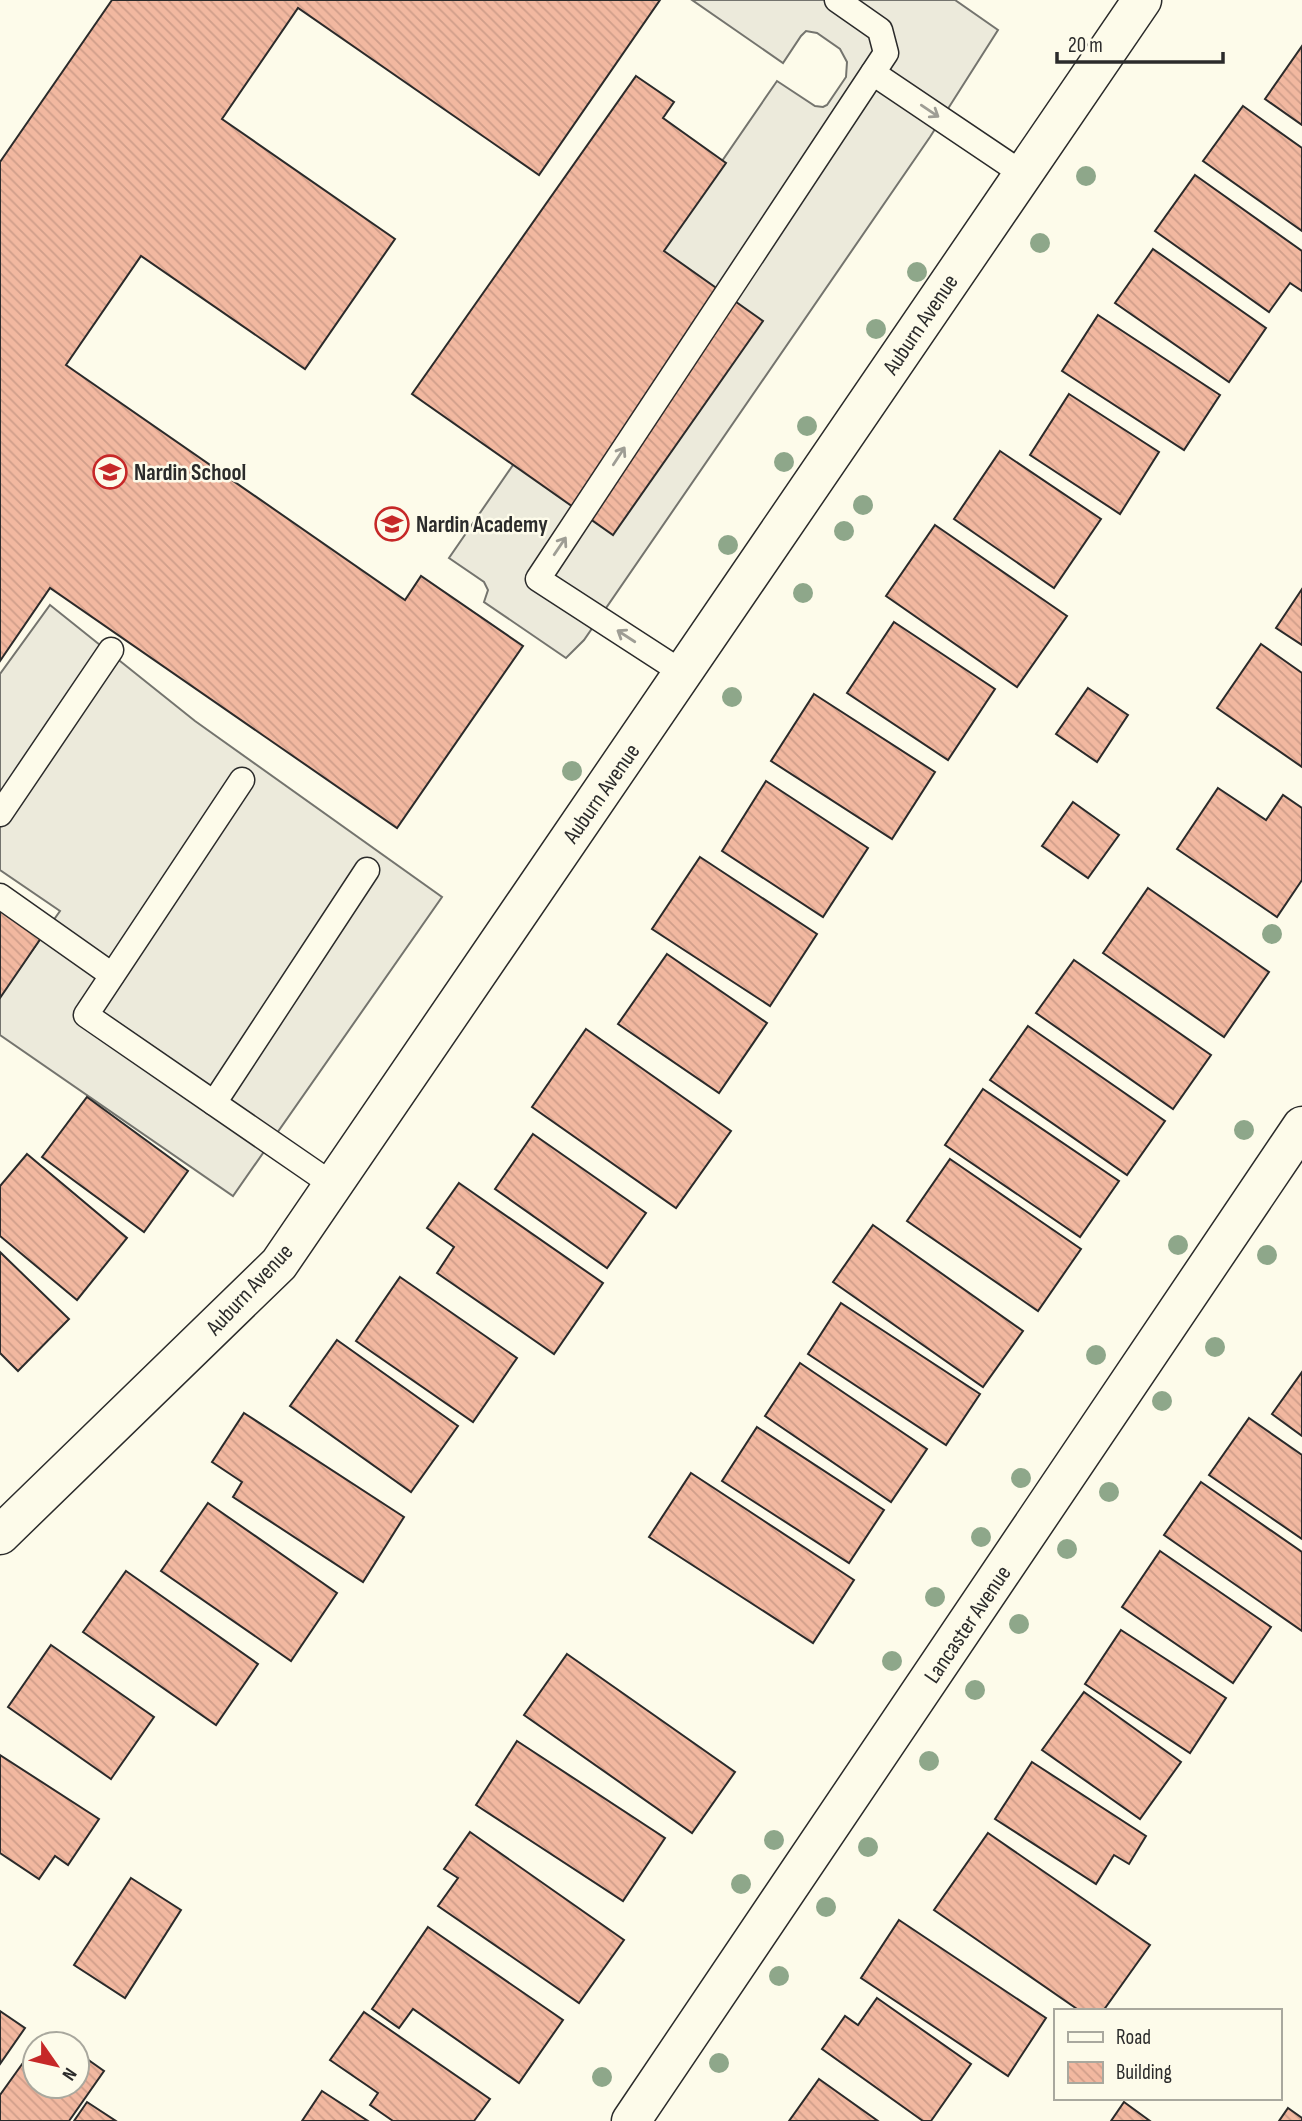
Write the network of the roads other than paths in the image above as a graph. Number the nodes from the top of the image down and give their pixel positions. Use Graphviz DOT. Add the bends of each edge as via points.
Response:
graph roads {
  1 [pos="836,0"];
  2 [pos="1142,0"];
  3 [pos="873,73"];
  4 [pos="1023,174"];
  5 [pos="111,650"];
  6 [pos="683,673"];
  7 [pos="242,780"];
  8 [pos="0,814"];
  9 [pos="367,870"];
  10 [pos="0,896"];
  11 [pos="112,975"];
  12 [pos="214,1103"];
  13 [pos="1302,1126"];
  14 [pos="333,1185"];
  15 [pos="0,1535"];
  16 [pos="631,2121"];
  1 -- 3 [label="lane" via="880,30 886,53"];
  2 -- 4 [label="street, Auburn Avenue"];
  3 -- 4 [label="lane, one-way"];
  6 -- 3 [label="lane, one-way" via="538,579"];
  4 -- 6 [label="street, Auburn Avenue"];
  5 -- 8 [label="lane"];
  6 -- 14 [label="street, Auburn Avenue"];
  7 -- 11 [label="lane"];
  9 -- 12 [label="lane"];
  10 -- 11 [label="lane"];
  11 -- 12 [label="lane" via="86,1015"];
  12 -- 14 [label="lane"];
  13 -- 16 [label="street, Lancaster Avenue"];
  14 -- 15 [label="street, Auburn Avenue" via="279,1264"];
}
